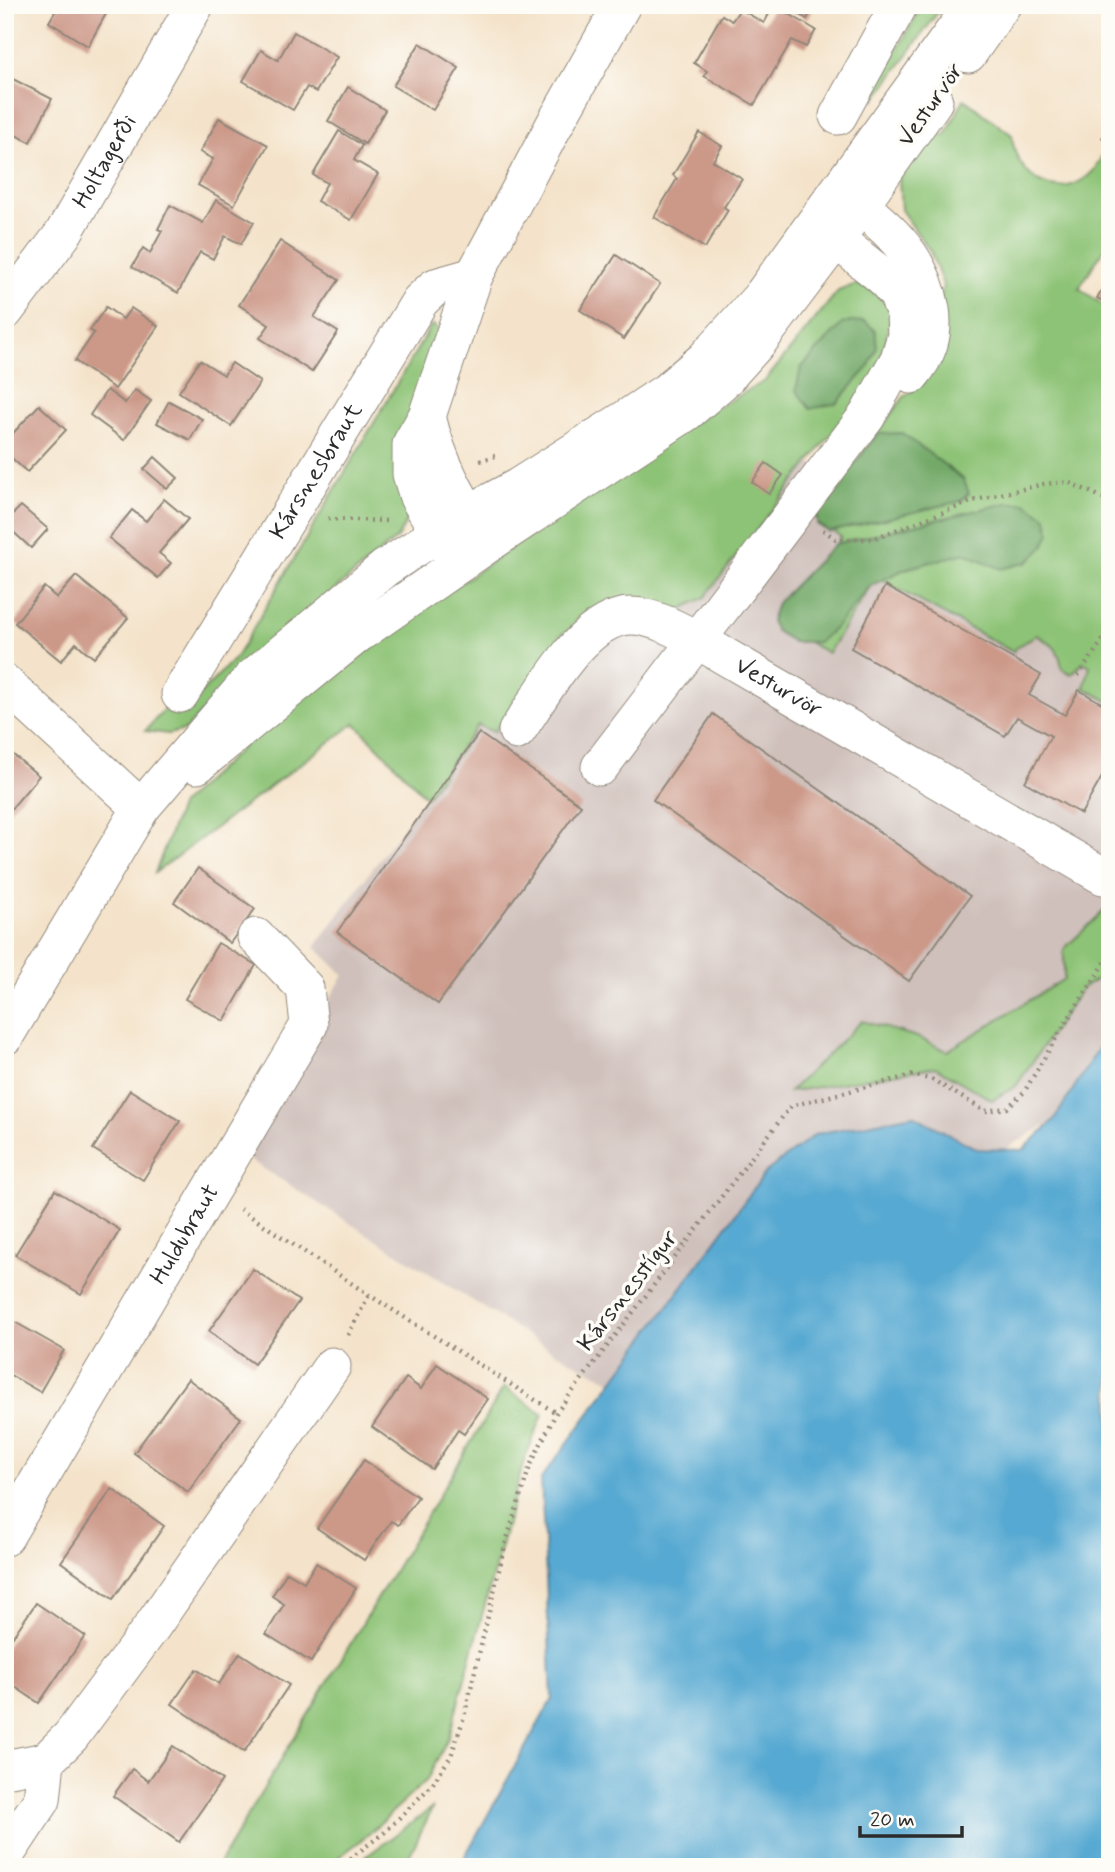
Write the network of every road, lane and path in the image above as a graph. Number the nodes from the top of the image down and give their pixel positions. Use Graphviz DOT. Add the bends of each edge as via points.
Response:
graph roads {
  1 [pos="195,5"];
  2 [pos="622,5"];
  3 [pos="899,5"];
  4 [pos="973,5"];
  5 [pos="1002,5"];
  6 [pos="838,116"];
  7 [pos="1102,136"];
  8 [pos="1110,141"];
  9 [pos="849,198"];
  10 [pos="825,231"];
  11 [pos="474,276"];
  12 [pos="5,311"];
  13 [pos="867,416"];
  14 [pos="503,453"];
  15 [pos="432,486"];
  16 [pos="1110,501"];
  17 [pos="294,507"];
  18 [pos="794,510"];
  19 [pos="465,531"];
  20 [pos="1110,630"];
  21 [pos="697,640"];
  22 [pos="1078,676"];
  23 [pos="5,683"];
  24 [pos="180,694"];
  25 [pos="517,731"];
  26 [pos="600,767"];
  27 [pos="141,808"];
  28 [pos="1103,876"];
  29 [pos="256,937"];
  30 [pos="1110,956"];
  31 [pos="5,1037"];
  32 [pos="210,1189"];
  33 [pos="369,1295"];
  34 [pos="332,1366"];
  35 [pos="556,1413"];
  36 [pos="5,1537"];
  37 [pos="46,1761"];
  38 [pos="5,1769"];
  39 [pos="8,1851"];
  40 [pos="338,1867"];
  1 -- 12 [label="street, Holtagerði" via="63,234"];
  2 -- 11 [label="street"];
  3 -- 6 [label="street"];
  4 -- 9 [label="street, Vesturvör"];
  5 -- 9 [label="street, Vesturvör"];
  7 -- 8 [label="path"];
  9 -- 10 [label="street, Vesturvör"];
  9 -- 13 [label="street" via="895,236 915,261 927,289 933,322 923,361"];
  10 -- 13 [label="street" via="883,277 905,313 906,336 899,359"];
  10 -- 19 [label="street, Vesturvör" via="759,341 677,419"];
  11 -- 15 [label="street" via="427,416"];
  11 -- 17 [label="street, Kársnesbraut" via="435,287 419,301"];
  13 -- 18 [label="street"];
  14 -- 15 [label="path" via="470,464"];
  15 -- 17 [label="path" via="387,522 312,518"];
  15 -- 19 [label="street"];
  16 -- 18 [label="path" via="1069,482 1044,484 976,500 873,539 851,540 836,539"];
  17 -- 24 [label="street, Kársnesbraut"];
  18 -- 21 [label="street"];
  19 -- 27 [label="street" via="385,568 252,678"];
  19 -- 27 [label="street" via="458,565 358,634"];
  20 -- 22 [label="path"];
  21 -- 25 [label="street, Vesturvör" via="634,615 602,623 577,646"];
  21 -- 26 [label="street"];
  21 -- 28 [label="street, Vesturvör"];
  23 -- 27 [label="street"];
  27 -- 31 [label="street"];
  29 -- 32 [label="street, Huldubraut" via="305,988 309,1025"];
  30 -- 35 [label="path, Kársnesstígur" via="1024,1092 1007,1108 985,1111 933,1080 913,1075 792,1107"];
  32 -- 33 [label="path"];
  32 -- 36 [label="street, Huldubraut"];
  33 -- 34 [label="path"];
  33 -- 35 [label="path"];
  34 -- 37 [label="street" via="151,1628 71,1736"];
  35 -- 40 [label="path, Kársnesstígur" via="530,1466 505,1545 451,1756 431,1786 394,1823"];
  37 -- 38 [label="street"];
  37 -- 39 [label="street" via="42,1800"];
}
